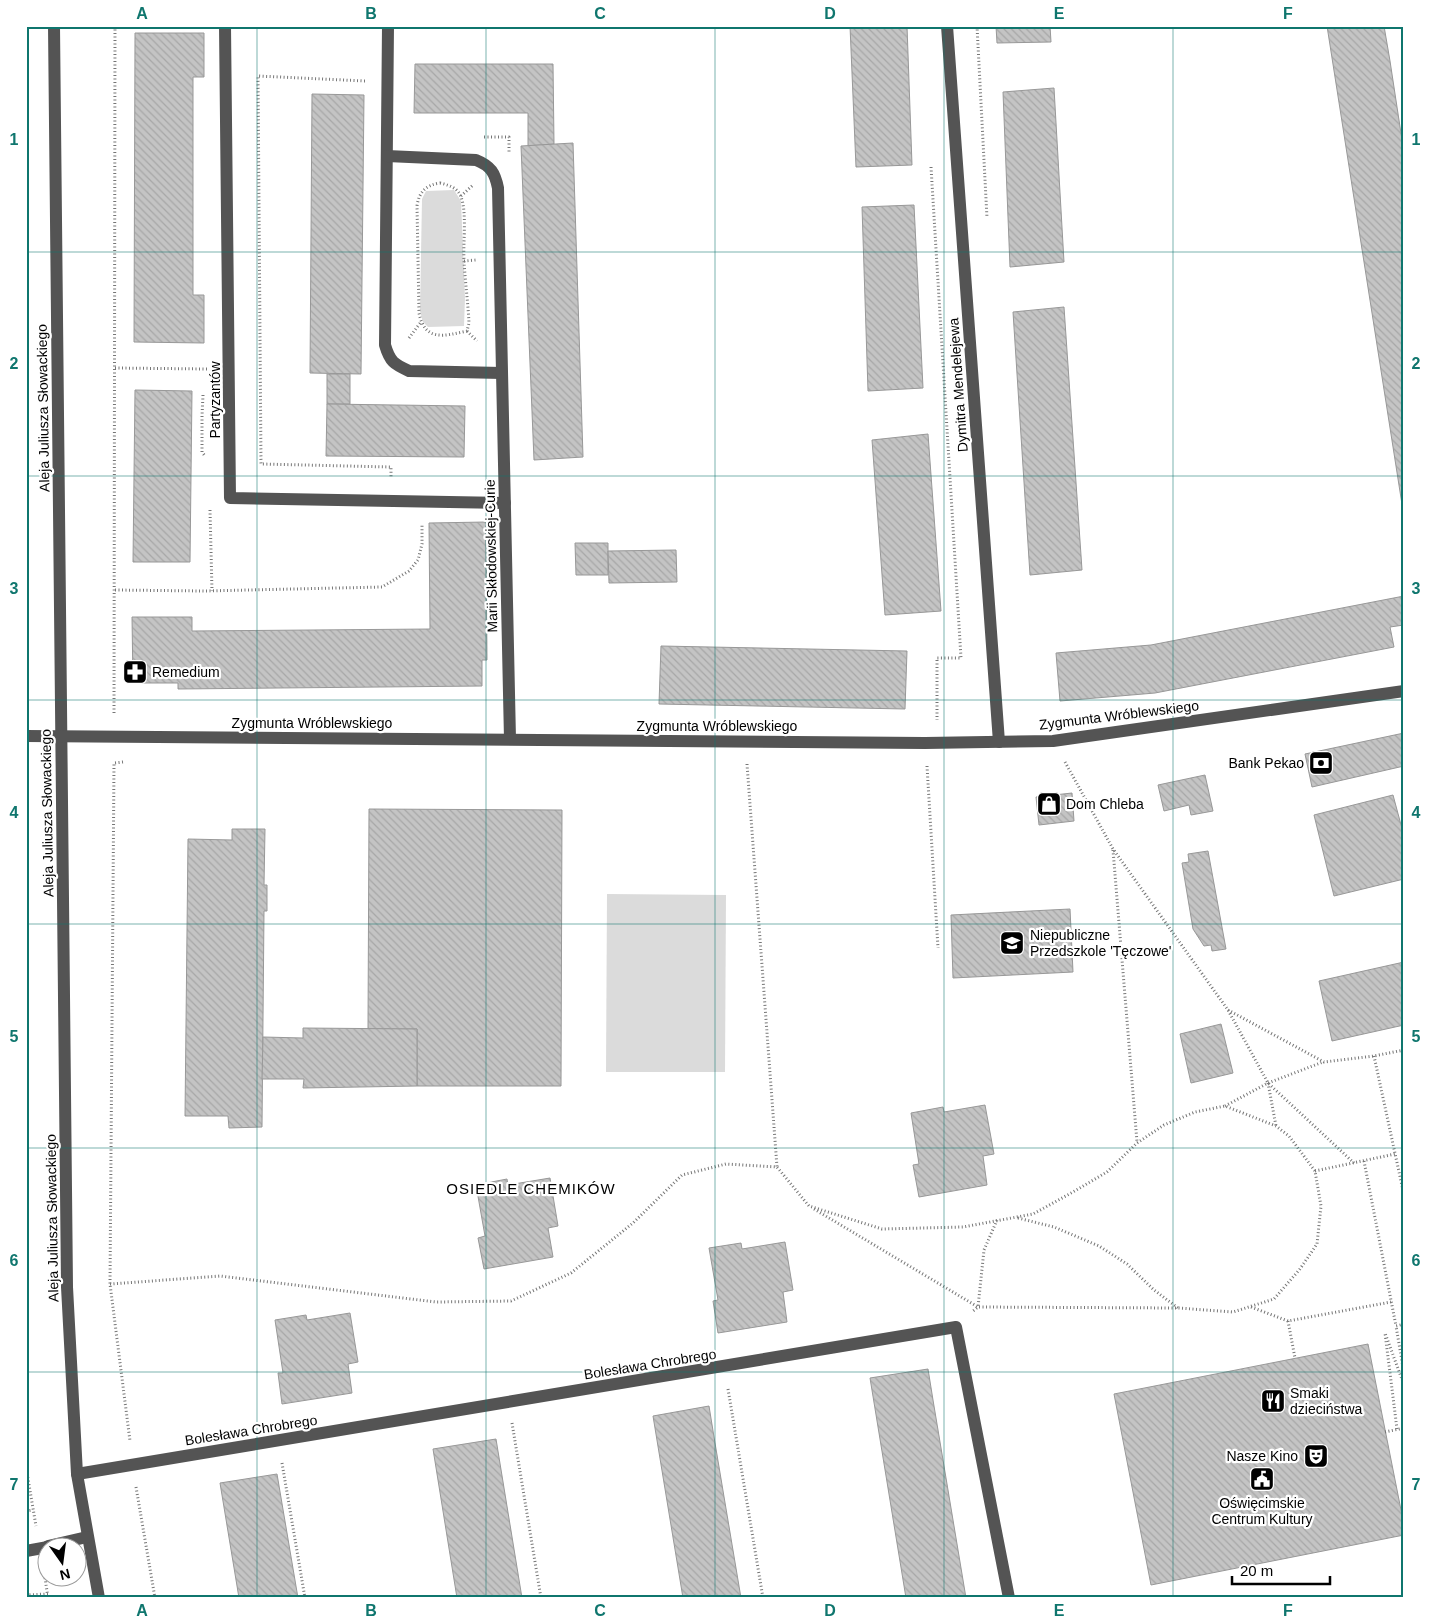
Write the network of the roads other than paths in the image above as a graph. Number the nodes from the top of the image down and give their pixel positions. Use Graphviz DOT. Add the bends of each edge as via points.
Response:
graph roads {
  1 [pos="54,26"];
  2 [pos="225,26"];
  3 [pos="388,26"];
  4 [pos="947,26"];
  5 [pos="386,156"];
  6 [pos="502,373"];
  7 [pos="505,503"];
  8 [pos="1404,691"];
  9 [pos="26,736"];
  10 [pos="61,736"];
  11 [pos="510,739"];
  12 [pos="999,742"];
  13 [pos="77,1474"];
  14 [pos="87,1536"];
  15 [pos="88,1542"];
  16 [pos="99,1598"];
  17 [pos="1010,1598"];
  1 -- 10 [label="street, Aleja Juliusza Słowackiego"];
  2 -- 7 [label="street, Partyzantów" via="230,498"];
  3 -- 5 [label="street"];
  4 -- 12 [label="street, Dymitra Mendelejewa"];
  5 -- 6 [label="street, Marii Skłodowskiej-Curie" via="476,160 487,164 495,174 498,188"];
  5 -- 6 [label="street" via="386,345 389,357 409,371"];
  6 -- 7 [label="street, Marii Skłodowskiej-Curie"];
  7 -- 11 [label="street, Marii Skłodowskiej-Curie"];
  8 -- 12 [label="street, Zygmunta Wróblewskiego" via="1054,741"];
  9 -- 10 [label="street, Zygmunta Wróblewskiego"];
  10 -- 11 [label="street, Zygmunta Wróblewskiego"];
  10 -- 13 [label="street, Aleja Juliusza Słowackiego" via="67,1287"];
  11 -- 12 [label="street, Zygmunta Wróblewskiego"];
  13 -- 14 [label="street, Aleja Juliusza Słowackiego"];
  13 -- 17 [label="street, Bolesława Chrobrego" via="956,1327"];
  15 -- 16 [label="street, Aleja Juliusza Słowackiego"];
}
